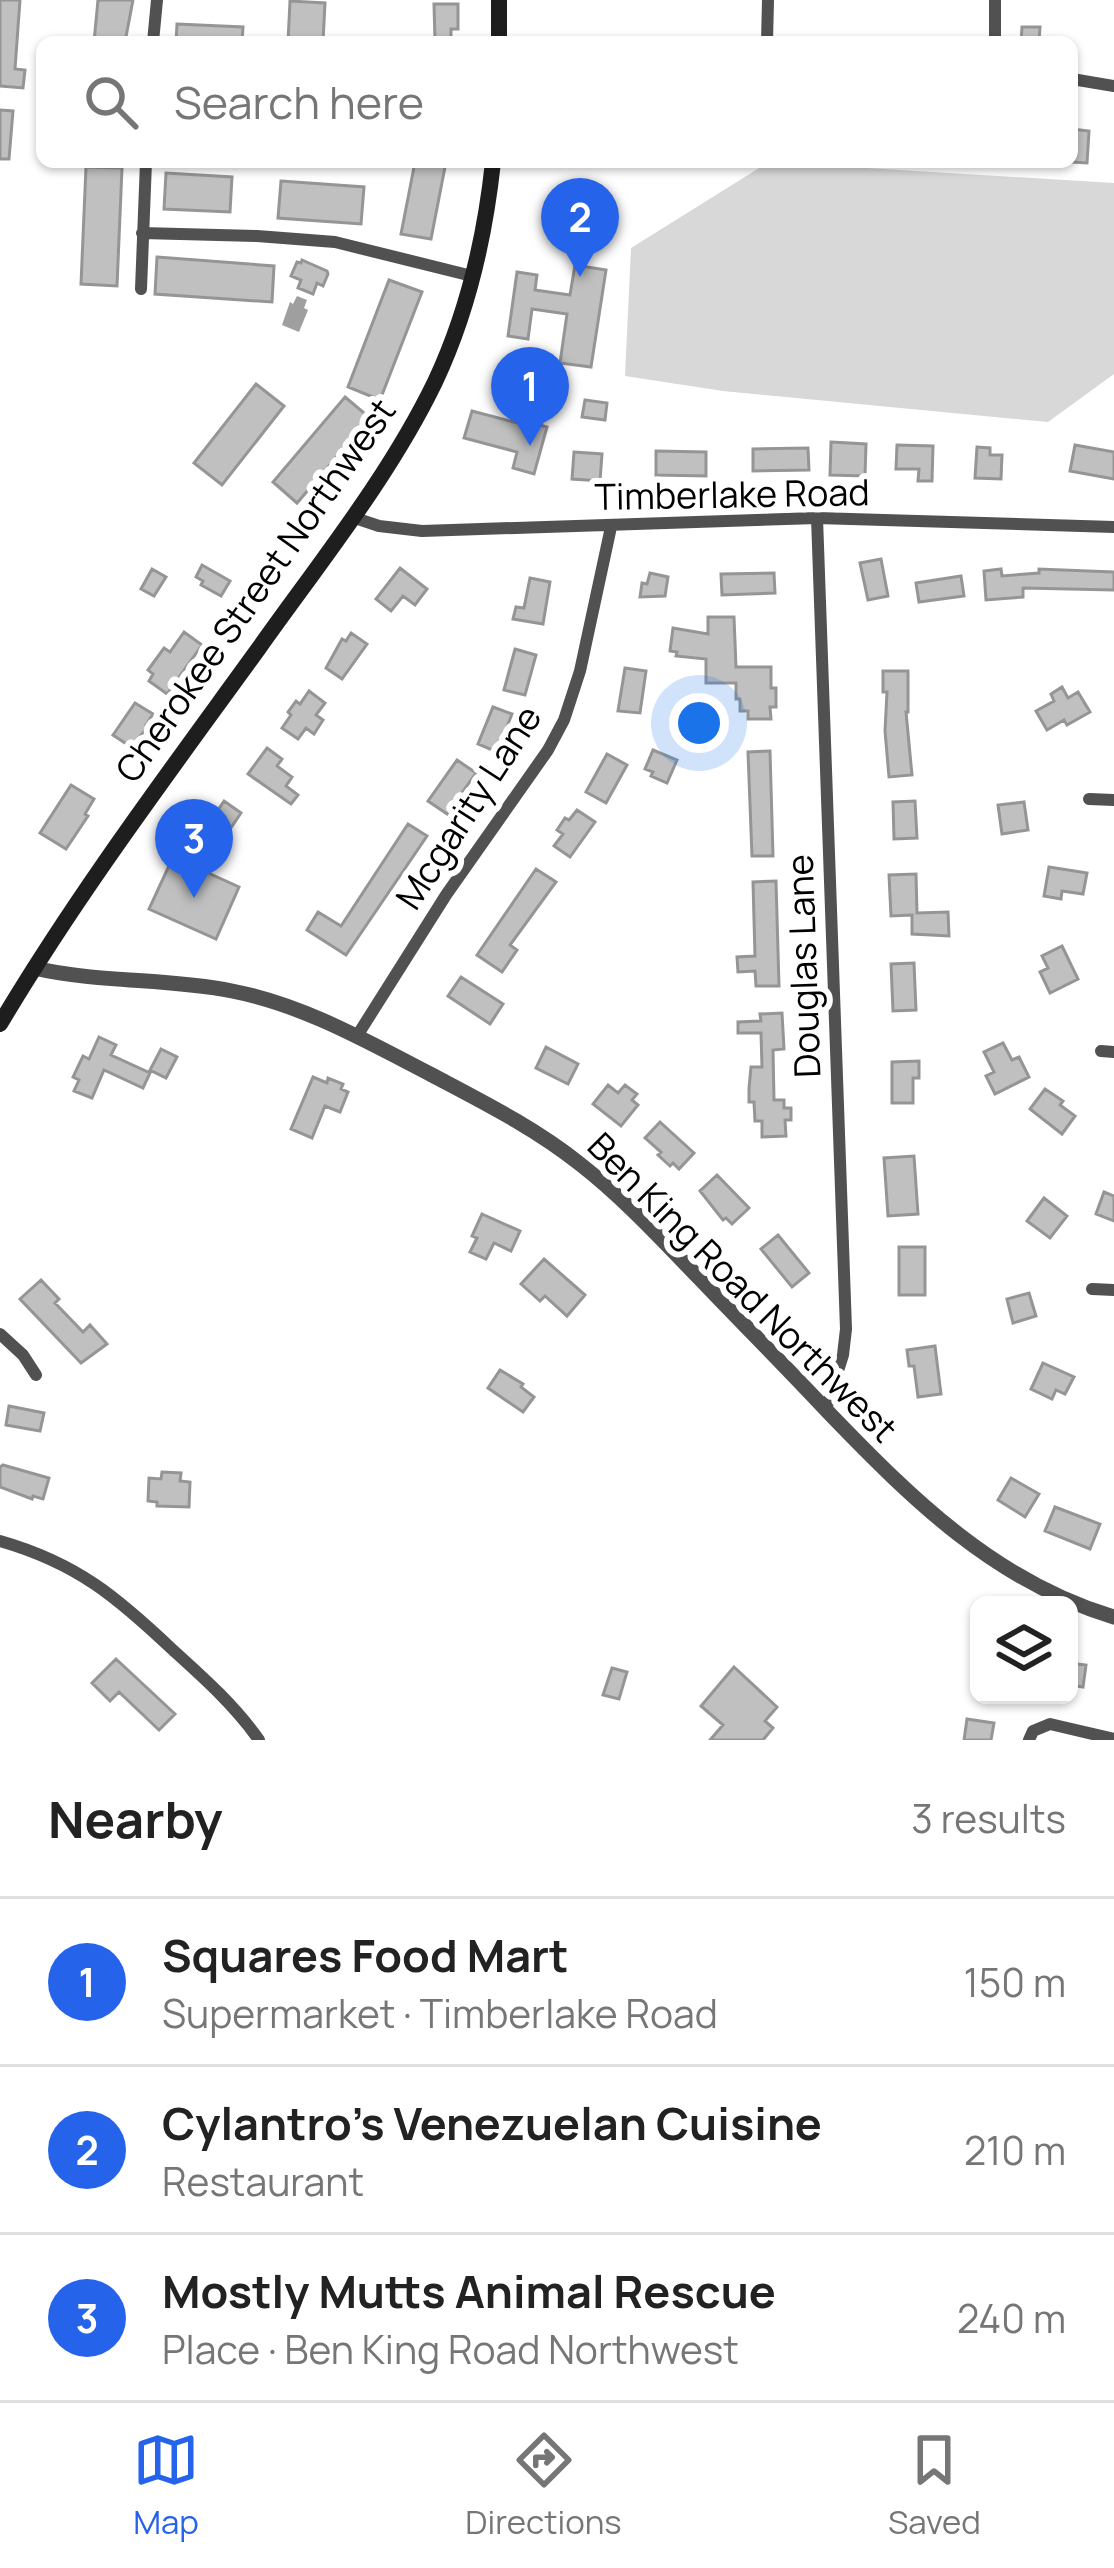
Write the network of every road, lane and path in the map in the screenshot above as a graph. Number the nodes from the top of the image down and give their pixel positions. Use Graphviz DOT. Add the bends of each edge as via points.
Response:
graph roads {
  1 [pos="157,0"];
  2 [pos="499,0"];
  3 [pos="768,0"];
  4 [pos="995,0"];
  5 [pos="154,36"];
  6 [pos="499,36"];
  7 [pos="767,36"];
  8 [pos="995,36"];
  9 [pos="1078,81"];
  10 [pos="1114,86"];
  11 [pos="146,168"];
  12 [pos="492,168"];
  13 [pos="142,233"];
  14 [pos="472,276"];
  15 [pos="141,289"];
  16 [pos="352,517"];
  17 [pos="817,518"];
  18 [pos="611,526"];
  19 [pos="1114,527"];
  20 [pos="1089,799"];
  21 [pos="1114,800"];
  22 [pos="34,968"];
  23 [pos="6,998"];
  24 [pos="0,1024"];
  25 [pos="357,1036"];
  26 [pos="1092,1289"];
  27 [pos="1114,1290"];
  28 [pos="0,1334"];
  29 [pos="36,1375"];
  30 [pos="826,1409"];
  31 [pos="0,1540"];
  32 [pos="1114,1617"];
  33 [pos="1114,1739"];
  34 [pos="259,1740"];
  35 [pos="1029,1740"];
  1 -- 5 [label="street"];
  2 -- 6 [label="main road"];
  3 -- 7 [label="street"];
  4 -- 8 [label="street"];
  9 -- 10 [label="street"];
  11 -- 13 [label="street"];
  12 -- 14 [label="main road, Cherokee Street Northwest"];
  13 -- 14 [label="street" via="335,242"];
  13 -- 15 [label="street"];
  14 -- 16 [label="main road, Cherokee Street Northwest" via="434,383"];
  16 -- 18 [label="street, Timberlake Road" via="422,531"];
  16 -- 22 [label="main road, Cherokee Street Northwest"];
  17 -- 18 [label="street, Timberlake Road"];
  17 -- 19 [label="street, Timberlake Road"];
  17 -- 30 [label="street, Douglas Lane" via="846,1330"];
  18 -- 25 [label="street, Mcgarity Lane" via="564,720"];
  20 -- 21 [label="street"];
  22 -- 23 [label="main road, Cherokee Street Northwest"];
  22 -- 25 [label="street, Ben King Road Northwest" via="229,990"];
  23 -- 24 [label="main road, Cherokee Street Northwest"];
  25 -- 30 [label="street, Ben King Road Northwest" via="579,1163"];
  26 -- 27 [label="street"];
  28 -- 29 [label="street"];
  30 -- 32 [label="street, Ben King Road Northwest" via="987,1558"];
  31 -- 34 [label="street" via="105,1589 224,1696"];
  33 -- 35 [label="street" via="1050,1724"];
}
